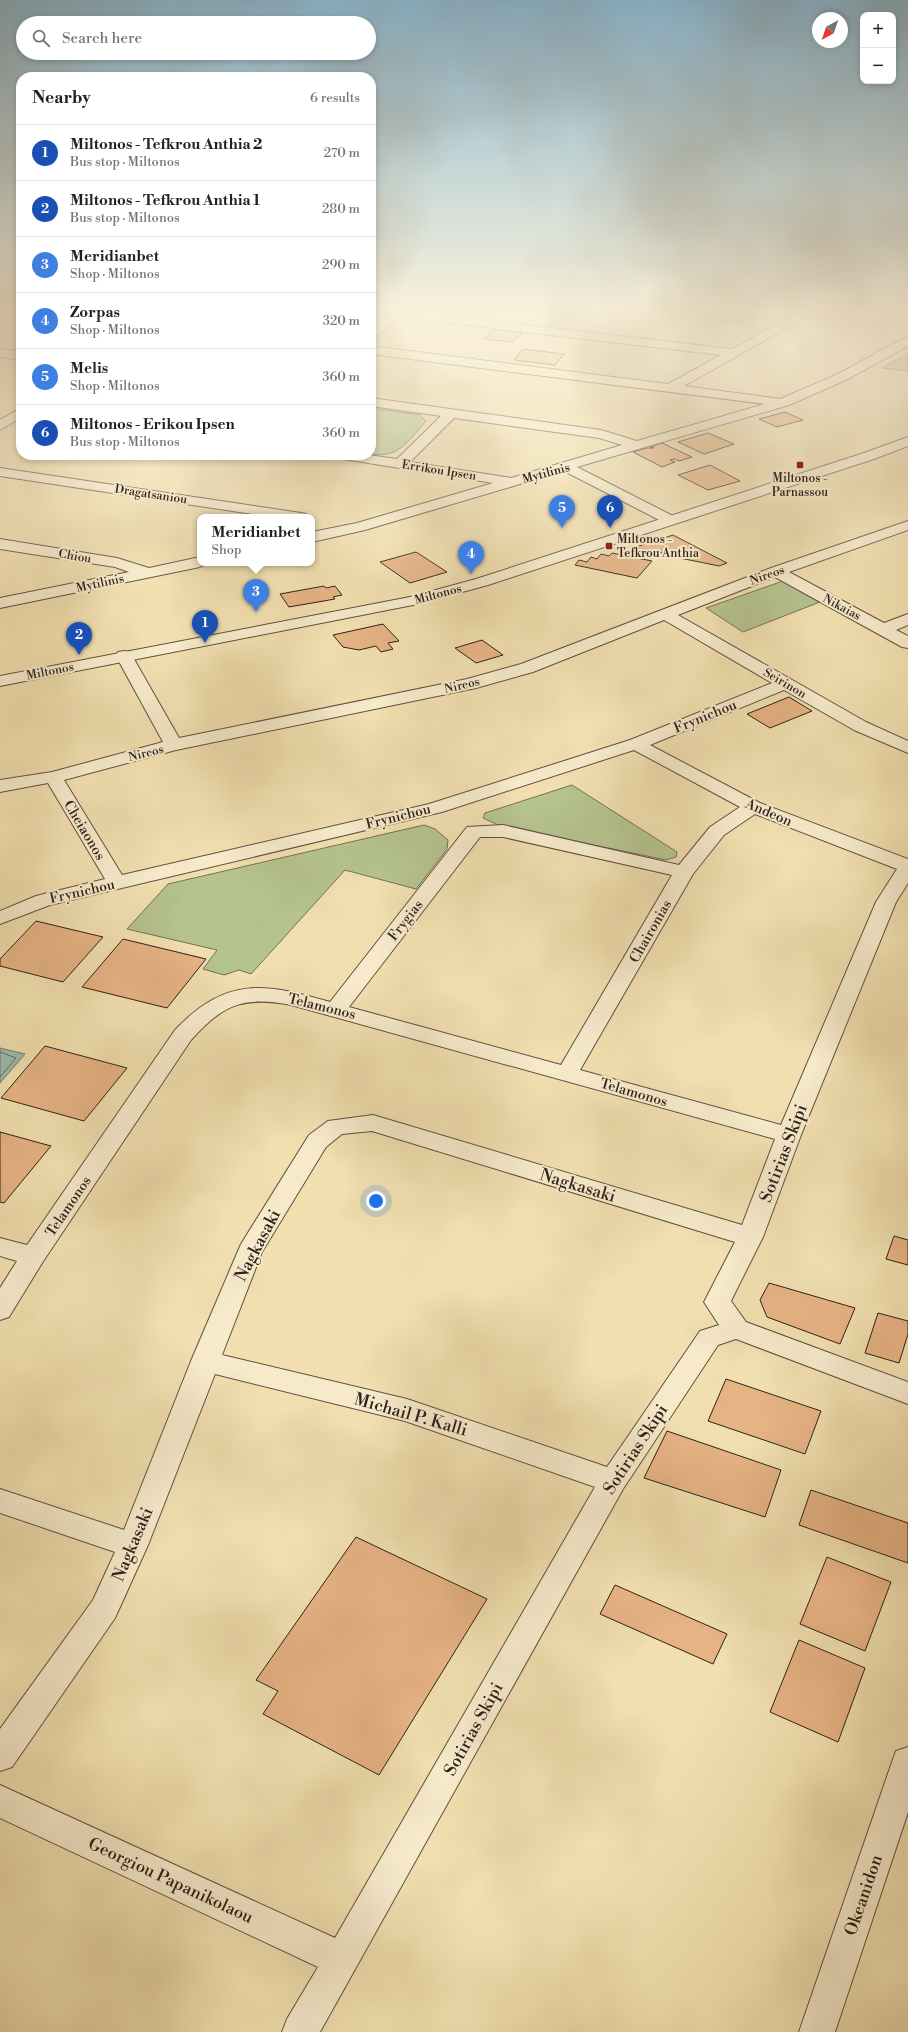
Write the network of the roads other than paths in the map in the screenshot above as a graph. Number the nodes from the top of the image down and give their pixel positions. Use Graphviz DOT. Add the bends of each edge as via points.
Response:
graph roads {
  1 [pos="0,408"];
  2 [pos="413,408"];
  3 [pos="764,408"];
  4 [pos="16,410"];
  5 [pos="451,413"];
  6 [pos="16,415"];
  7 [pos="0,426"];
  8 [pos="635,445"];
  9 [pos="905,445"];
  10 [pos="374,460"];
  11 [pos="400,464"];
  12 [pos="566,468"];
  13 [pos="0,472"];
  14 [pos="511,482"];
  15 [pos="281,514"];
  16 [pos="318,520"];
  17 [pos="670,520"];
  18 [pos="908,525"];
  19 [pos="360,527"];
  20 [pos="315,537"];
  21 [pos="0,544"];
  22 [pos="197,563"];
  23 [pos="776,571"];
  24 [pos="149,573"];
  25 [pos="0,603"];
  26 [pos="664,614"];
  27 [pos="908,619"];
  28 [pos="884,629"];
  29 [pos="908,643"];
  30 [pos="124,656"];
  31 [pos="0,681"];
  32 [pos="786,683"];
  33 [pos="636,744"];
  34 [pos="174,745"];
  35 [pos="908,748"];
  36 [pos="53,777"];
  37 [pos="0,786"];
  38 [pos="753,807"];
  39 [pos="908,867"];
  40 [pos="684,872"];
  41 [pos="118,883"];
  42 [pos="0,918"];
  43 [pos="336,1008"];
  44 [pos="567,1073"];
  45 [pos="789,1135"];
  46 [pos="750,1238"];
  47 [pos="0,1247"];
  48 [pos="34,1256"];
  49 [pos="0,1310"];
  50 [pos="737,1329"];
  51 [pos="205,1361"];
  52 [pos="908,1393"];
  53 [pos="613,1480"];
  54 [pos="0,1501"];
  55 [pos="133,1545"];
  56 [pos="0,1756"];
  57 [pos="908,1762"];
  58 [pos="0,1801"];
  59 [pos="342,1960"];
  60 [pos="820,2031"];
  61 [pos="300,2032"];
  1 -- 4 [label="street"];
  2 -- 5 [label="street"];
  3 -- 8 [label="street, Mytilinis"];
  5 -- 8 [label="street" via="601,434"];
  5 -- 11 [label="street"];
  6 -- 7 [label="street"];
  8 -- 12 [label="street, Mytilinis"];
  9 -- 17 [label="street, Miltonos"];
  10 -- 11 [label="street, Errikou Ipsen"];
  11 -- 14 [label="street, Errikou Ipsen"];
  12 -- 14 [label="street, Mytilinis"];
  12 -- 17 [label="street"];
  13 -- 15 [label="street, Dragatsaniou"];
  14 -- 19 [label="street, Mytilinis"];
  16 -- 19 [label="street"];
  17 -- 30 [label="street, Miltonos" via="482,582 412,601"];
  18 -- 23 [label="street, Nireos"];
  19 -- 20 [label="street, Mytilinis"];
  21 -- 24 [label="street, Chiou" via="117,563"];
  22 -- 24 [label="street, Mytilinis"];
  23 -- 26 [label="street, Nireos"];
  23 -- 28 [label="street, Nikaias"];
  24 -- 25 [label="street, Mytilinis"];
  26 -- 32 [label="street, Seirinon"];
  26 -- 34 [label="street, Nireos" via="527,668 470,684"];
  27 -- 28 [label="street"];
  28 -- 29 [label="street, Nikaias"];
  30 -- 31 [label="street, Miltonos"];
  30 -- 34 [label="street"];
  32 -- 33 [label="street, Frynichou"];
  32 -- 35 [label="street, Seirinon" via="860,726"];
  33 -- 38 [label="street, Andeon"];
  33 -- 41 [label="street, Frynichou" via="435,808"];
  34 -- 36 [label="street, Nireos"];
  36 -- 37 [label="street, Nireos"];
  36 -- 41 [label="street, Cheiaonos"];
  38 -- 39 [label="street, Andeon"];
  38 -- 40 [label="street, Chaironias" via="717,831"];
  39 -- 45 [label="street, Sotirias Skipi" via="886,902"];
  40 -- 43 [label="street, Frygias" via="503,831 474,831"];
  40 -- 44 [label="street, Chaironias"];
  41 -- 42 [label="street, Frynichou" via="43,900"];
  43 -- 44 [label="street, Telamonos"];
  43 -- 48 [label="street, Telamonos" via="292,998 256,994 226,1000 201,1016 183,1035"];
  44 -- 45 [label="street, Telamonos"];
  45 -- 46 [label="street, Sotirias Skipi"];
  46 -- 50 [label="street, Sotirias Skipi" via="717,1302"];
  46 -- 51 [label="street, Nagkasaki" via="373,1123 336,1127 317,1141 250,1251"];
  47 -- 48 [label="street"];
  48 -- 49 [label="street, Telamonos"];
  50 -- 52 [label="street"];
  50 -- 53 [label="street, Sotirias Skipi" via="709,1338"];
  51 -- 53 [label="street, Michail P. Kalli" via="407,1410"];
  51 -- 55 [label="street, Nagkasaki"];
  53 -- 59 [label="street, Sotirias Skipi"];
  54 -- 55 [label="street"];
  55 -- 56 [label="street, Nagkasaki" via="104,1609"];
  57 -- 60 [label="street, Okeanidon"];
  58 -- 59 [label="street, Georgiou Papanikolaou"];
  59 -- 61 [label="street, Sotirias Skipi"];
}
